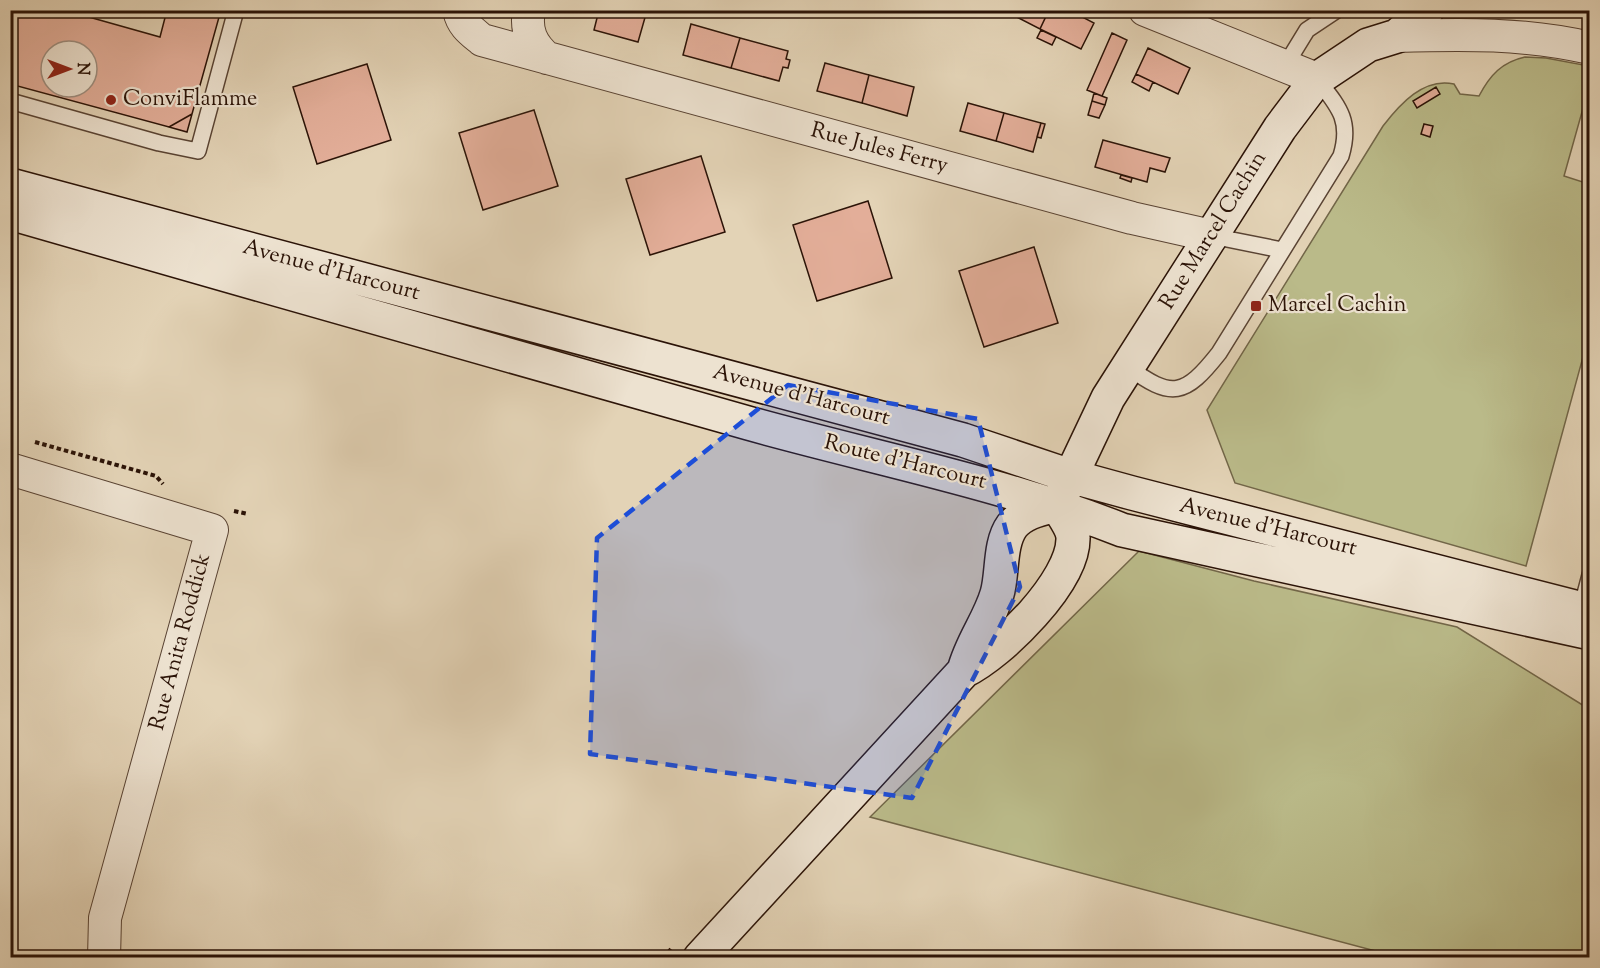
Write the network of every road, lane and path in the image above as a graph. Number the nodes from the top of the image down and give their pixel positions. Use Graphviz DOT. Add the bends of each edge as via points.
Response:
graph roads {
  1 [pos="236,10"];
  2 [pos="459,10"];
  3 [pos="530,10"];
  4 [pos="1145,10"];
  5 [pos="1337,10"];
  6 [pos="1427,10"];
  7 [pos="1397,36"];
  8 [pos="1590,48"];
  9 [pos="547,58"];
  10 [pos="1285,66"];
  11 [pos="1317,79"];
  12 [pos="10,101"];
  13 [pos="10,185"];
  14 [pos="10,213"];
  15 [pos="1212,236"];
  16 [pos="1282,250"];
  17 [pos="1127,366"];
  18 [pos="752,424"];
  19 [pos="10,470"];
  20 [pos="1064,490"];
  21 [pos="1590,575"];
  22 [pos="1587,618"];
  23 [pos="964,670"];
  24 [pos="104,957"];
  25 [pos="700,957"];
  1 -- 12 [label="lane" via="198,151"];
  2 -- 9 [label="street, Rue Jules Ferry" via="468,30 482,40"];
  3 -- 9 [label="street" via="529,36"];
  4 -- 10 [label="street"];
  5 -- 10 [label="lane" via="1307,30"];
  6 -- 7 [label="main road, Rue Marcel Cachin"];
  7 -- 8 [label="street" via="1493,34 1556,40"];
  7 -- 11 [label="main road, Rue Marcel Cachin" via="1368,45"];
  9 -- 15 [label="street, Rue Jules Ferry"];
  10 -- 11 [label="street"];
  11 -- 15 [label="main road, Rue Marcel Cachin" via="1280,128"];
  11 -- 16 [label="lane" via="1339,108 1347,138 1341,156"];
  13 -- 20 [label="main road, Avenue d'Harcourt" via="951,436"];
  14 -- 18 [label="main road, Avenue d'Harcourt"];
  15 -- 16 [label="lane"];
  15 -- 17 [label="main road, Rue Marcel Cachin"];
  16 -- 17 [label="lane" via="1219,353 1190,386 1164,388"];
  17 -- 20 [label="main road, Rue Marcel Cachin"];
  18 -- 20 [label="main road, Route d'Harcourt" via="948,473"];
  19 -- 24 [label="street, Rue Anita Roddick" via="212,530 105,918"];
  20 -- 22 [label="main road, Avenue d'Harcourt" via="1122,530"];
  20 -- 23 [label="main road" via="1012,527 1003,551 997,596"];
  20 -- 23 [label="main road" via="1074,535 1071,558 1051,590 1009,638 980,663"];
  21 -- 22 [label="lane"];
  23 -- 25 [label="main road"];
}
